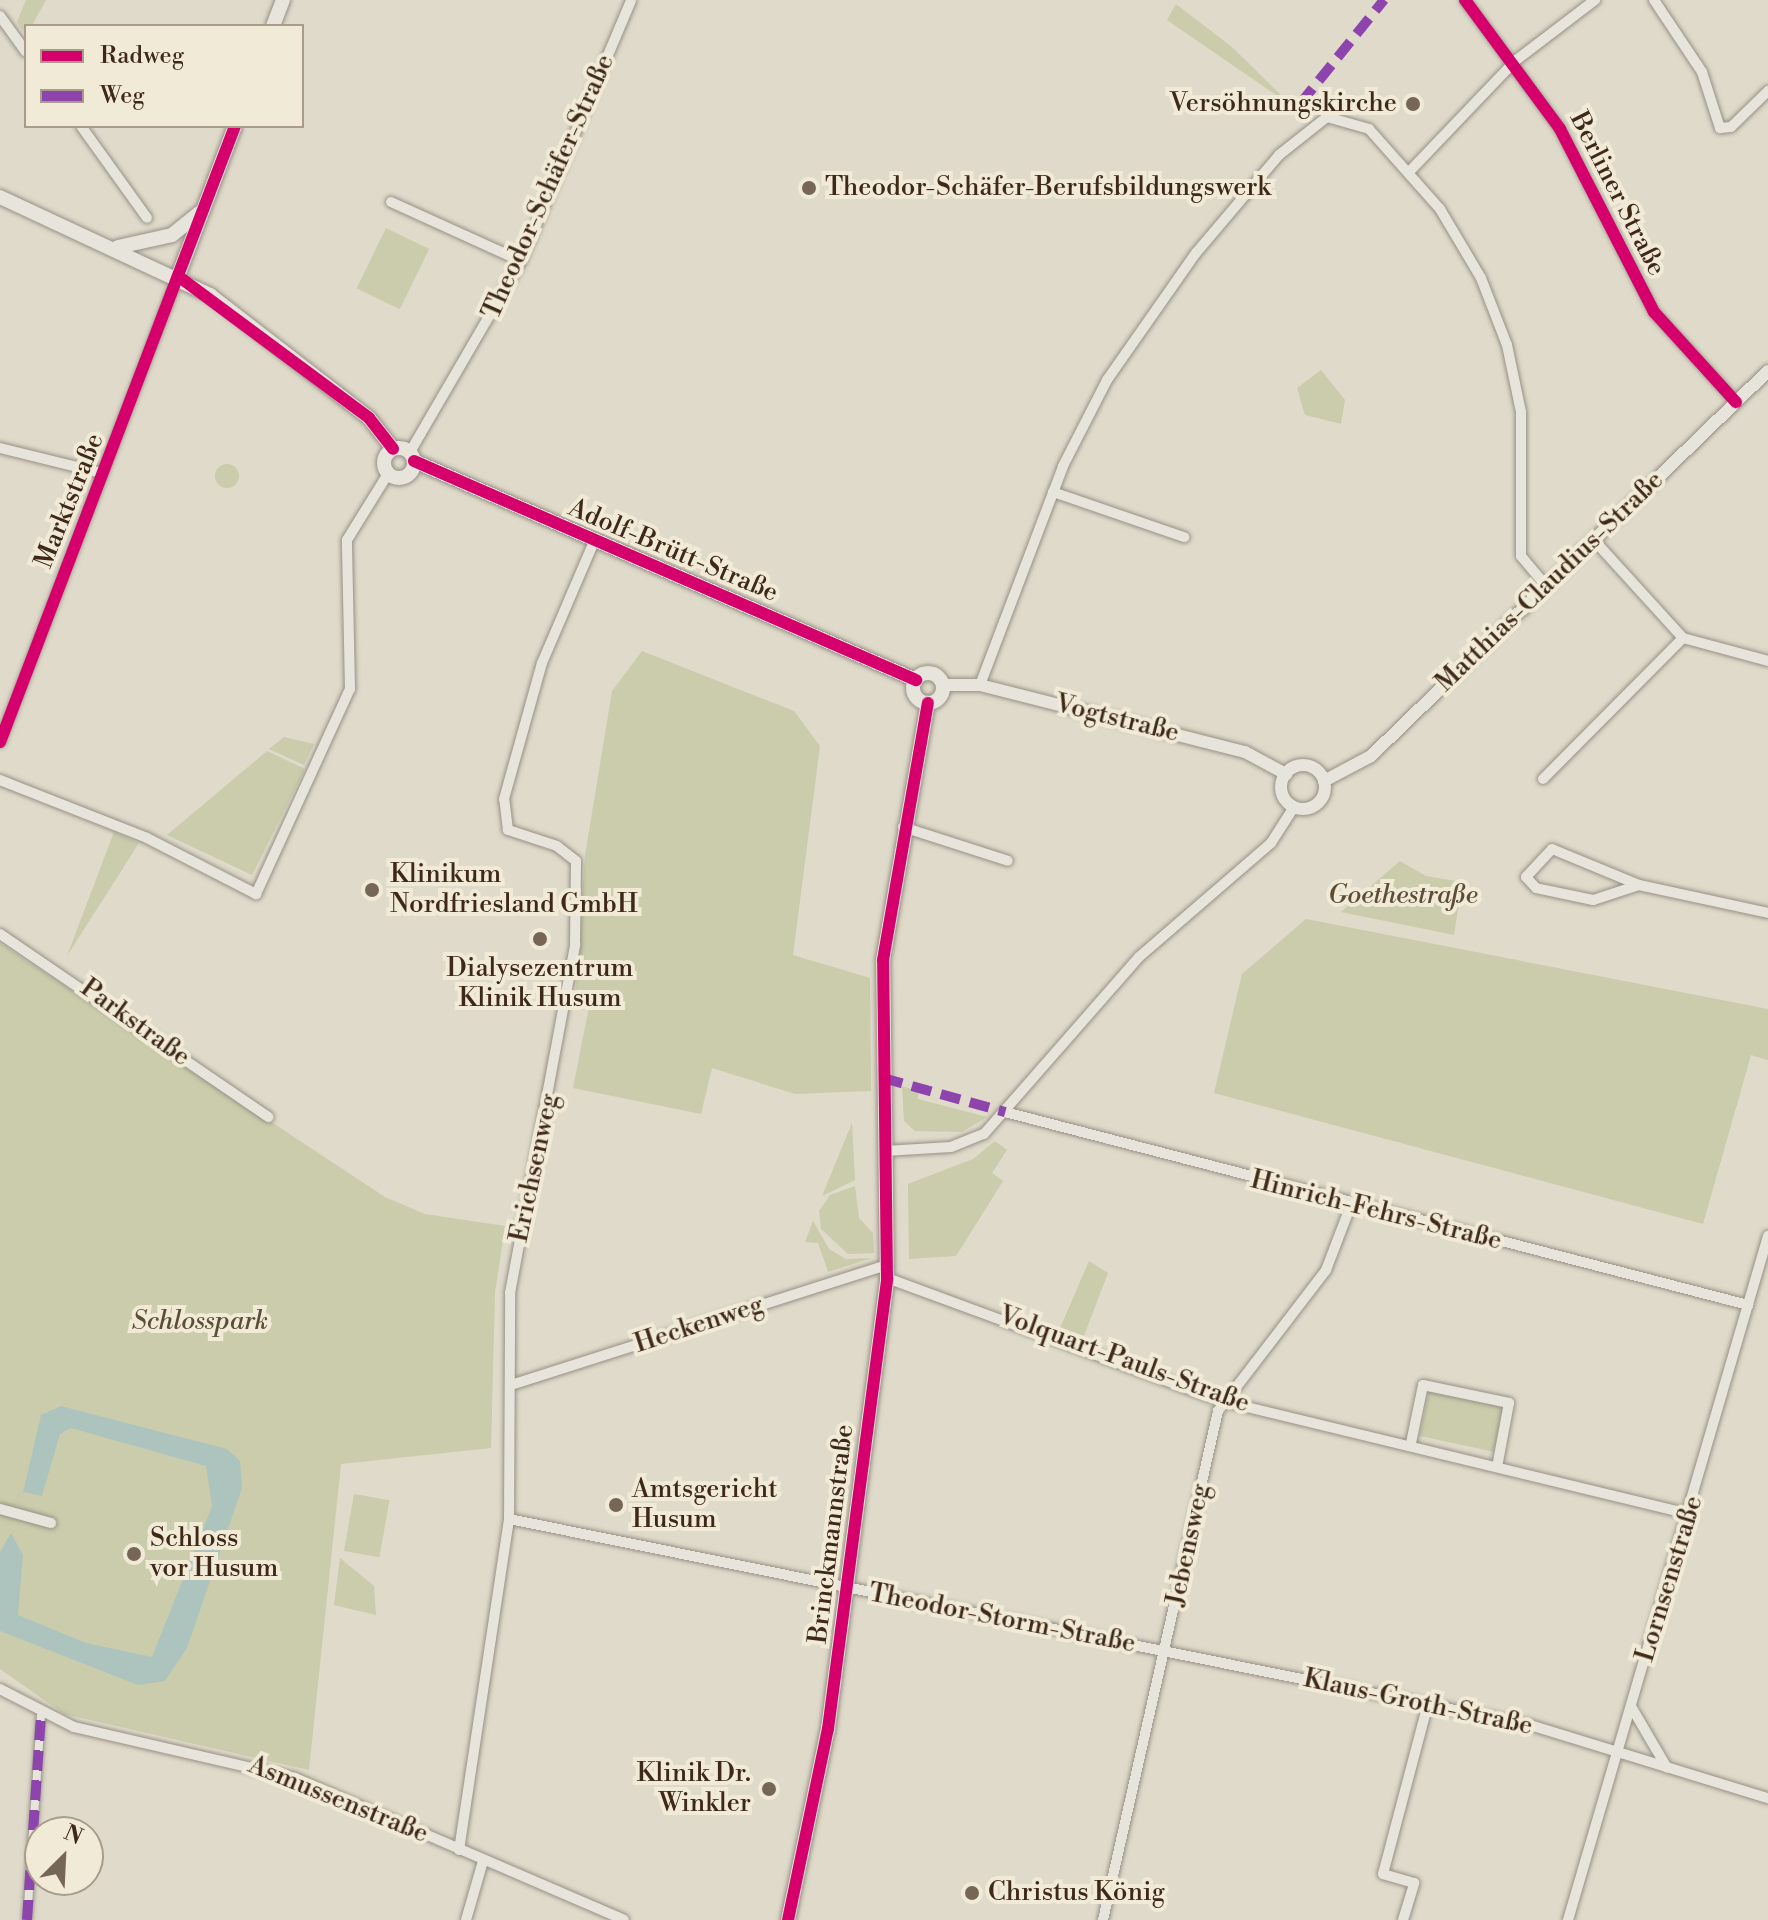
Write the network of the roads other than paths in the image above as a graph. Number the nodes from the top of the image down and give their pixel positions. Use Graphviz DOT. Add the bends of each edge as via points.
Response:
graph roads {
  1 [pos="283,0"];
  2 [pos="631,0"];
  3 [pos="1465,0"];
  4 [pos="1595,0"];
  5 [pos="1654,0"];
  6 [pos="0,16"];
  7 [pos="274,24"];
  8 [pos="24,49"];
  9 [pos="1515,61"];
  10 [pos="1768,91"];
  11 [pos="82,128"];
  12 [pos="234,128"];
  13 [pos="1409,172"];
  14 [pos="0,197"];
  15 [pos="391,202"];
  16 [pos="204,207"];
  17 [pos="147,218"];
  18 [pos="107,246"];
  19 [pos="521,261"];
  20 [pos="178,276"];
  21 [pos="1768,371"];
  22 [pos="1736,402"];
  23 [pos="0,448"];
  24 [pos="393,449"];
  25 [pos="412,457"];
  26 [pos="102,473"];
  27 [pos="388,474"];
  28 [pos="1053,492"];
  29 [pos="1184,537"];
  30 [pos="1593,539"];
  31 [pos="593,544"];
  32 [pos="1546,586"];
  33 [pos="1683,638"];
  34 [pos="1768,661"];
  35 [pos="916,680"];
  36 [pos="943,685"];
  37 [pos="980,685"];
  38 [pos="928,703"];
  39 [pos="0,742"];
  40 [pos="1286,774"];
  41 [pos="1543,779"];
  42 [pos="0,780"];
  43 [pos="1324,781"];
  44 [pos="1294,807"];
  45 [pos="903,827"];
  46 [pos="1008,861"];
  47 [pos="1639,885"];
  48 [pos="1768,913"];
  49 [pos="0,934"];
  50 [pos="1005,1112"];
  51 [pos="268,1117"];
  52 [pos="885,1151"];
  53 [pos="1351,1205"];
  54 [pos="1768,1236"];
  55 [pos="887,1272"];
  56 [pos="1748,1305"];
  57 [pos="511,1385"];
  58 [pos="1222,1401"];
  59 [pos="1411,1443"];
  60 [pos="1498,1462"];
  61 [pos="0,1509"];
  62 [pos="1689,1514"];
  63 [pos="509,1519"];
  64 [pos="51,1523"];
  65 [pos="848,1588"];
  66 [pos="1166,1652"];
  67 [pos="0,1689"];
  68 [pos="1428,1704"];
  69 [pos="1632,1708"];
  70 [pos="41,1715"];
  71 [pos="1619,1751"];
  72 [pos="1667,1768"];
  73 [pos="1768,1798"];
  74 [pos="459,1850"];
  75 [pos="483,1861"];
  76 [pos="27,1920"];
  77 [pos="466,1920"];
  78 [pos="624,1920"];
  79 [pos="788,1920"];
  80 [pos="1103,1920"];
  81 [pos="1403,1920"];
  82 [pos="1568,1920"];
  1 -- 7 [label="main road"];
  2 -- 19 [label="street, Theodor-Schäfer-Straße"];
  3 -- 9 [label="street, Berliner Straße"];
  4 -- 9 [label="street"];
  5 -- 10 [label="street" via="1702,72 1724,129"];
  6 -- 8 [label="street"];
  9 -- 13 [label="street"];
  9 -- 22 [label="street, Berliner Straße" via="1573,151 1654,312"];
  11 -- 17 [label="street"];
  12 -- 16 [label="main road"];
  13 -- 28 [label="street" via="1354,119 1336,115 1309,124 1152,315 1107,380"];
  13 -- 32 [label="street" via="1467,252 1501,327 1524,437 1521,556"];
  14 -- 18 [label="main road"];
  15 -- 19 [label="street"];
  16 -- 18 [label="main road" via="172,235 135,247"];
  16 -- 20 [label="main road"];
  18 -- 20 [label="main road"];
  19 -- 25 [label="street, Theodor-Schäfer-Straße"];
  20 -- 24 [label="main road" via="369,418"];
  20 -- 26 [label="street, Marktstraße"];
  21 -- 22 [label="street, Matthias-Claudius-Straße"];
  22 -- 30 [label="street, Matthias-Claudius-Straße"];
  23 -- 26 [label="street"];
  24 -- 25 [label="main road, Adolf-Brütt-Straße"];
  24 -- 27 [label="main road" via="384,460"];
  25 -- 27 [label="main road" via="409,475"];
  25 -- 31 [label="main road, Adolf-Brütt-Straße" via="472,481"];
  26 -- 39 [label="street, Marktstraße"];
  27 -- 42 [label="street" via="347,540 350,689 256,894 147,838"];
  28 -- 29 [label="street"];
  28 -- 37 [label="street"];
  30 -- 32 [label="street, Matthias-Claudius-Straße"];
  30 -- 33 [label="street"];
  31 -- 35 [label="main road, Adolf-Brütt-Straße"];
  31 -- 57 [label="street, Erichsenweg" via="542,663 504,799 508,830 557,846 576,861 575,944 559,1049 510,1293"];
  32 -- 43 [label="street, Matthias-Claudius-Straße" via="1371,756"];
  33 -- 34 [label="street"];
  33 -- 41 [label="street"];
  35 -- 36 [label="main road, Adolf-Brütt-Straße" via="928,673"];
  35 -- 38 [label="main road" via="917,698"];
  36 -- 37 [label="street, Vogtstraße"];
  36 -- 38 [label="main road"];
  37 -- 40 [label="street, Vogtstraße" via="1245,752"];
  38 -- 45 [label="main road"];
  40 -- 43 [label="street" via="1307,765"];
  40 -- 44 [label="street" via="1283,795"];
  43 -- 44 [label="street, Matthias-Claudius-Straße" via="1321,801"];
  44 -- 50 [label="street, Matthias-Claudius-Straße" via="1271,843 1139,957"];
  45 -- 46 [label="street"];
  45 -- 52 [label="main road" via="883,960"];
  47 -- 47 [label="street" via="1550,849 1526,877 1536,888 1598,900"];
  47 -- 48 [label="street"];
  49 -- 51 [label="street, Parkstraße"];
  50 -- 52 [label="street, Matthias-Claudius-Straße" via="964,1144"];
  50 -- 53 [label="street, Hinrich-Fehrs-Straße"];
  52 -- 55 [label="main road, Brinckmannstraße"];
  53 -- 56 [label="street, Hinrich-Fehrs-Straße"];
  53 -- 58 [label="street, Jebensweg" via="1326,1270"];
  54 -- 56 [label="street, Lornsenstraße"];
  55 -- 57 [label="street, Heckenweg"];
  55 -- 58 [label="street, Volquart-Pauls-Straße"];
  55 -- 65 [label="main road, Brinckmannstraße"];
  56 -- 62 [label="street, Lornsenstraße"];
  57 -- 63 [label="street, Erichsenweg"];
  58 -- 59 [label="street, Volquart-Pauls-Straße"];
  58 -- 66 [label="street, Jebensweg"];
  59 -- 60 [label="street, Volquart-Pauls-Straße"];
  59 -- 60 [label="street" via="1423,1385 1509,1403"];
  60 -- 62 [label="street, Volquart-Pauls-Straße"];
  61 -- 64 [label="street"];
  62 -- 69 [label="street, Lornsenstraße"];
  63 -- 65 [label="street, Theodor-Storm-Straße"];
  63 -- 74 [label="street, Erichsenweg"];
  65 -- 66 [label="street, Theodor-Storm-Straße"];
  65 -- 79 [label="main road, Brinckmannstraße"];
  66 -- 68 [label="street, Klaus-Groth-Straße"];
  66 -- 80 [label="street, Jebensweg"];
  67 -- 70 [label="street, Asmussenstraße"];
  68 -- 71 [label="street, Klaus-Groth-Straße"];
  68 -- 81 [label="street" via="1383,1874 1414,1883"];
  69 -- 71 [label="street, Lornsenstraße"];
  69 -- 72 [label="street"];
  70 -- 74 [label="street, Asmussenstraße" via="254,1765"];
  70 -- 76 [label="street"];
  71 -- 72 [label="street, Klaus-Groth-Straße"];
  71 -- 82 [label="street, Lornsenstraße"];
  72 -- 73 [label="street, Klaus-Groth-Straße"];
  74 -- 75 [label="street, Asmussenstraße"];
  75 -- 77 [label="street"];
  75 -- 78 [label="street, Asmussenstraße"];
}
